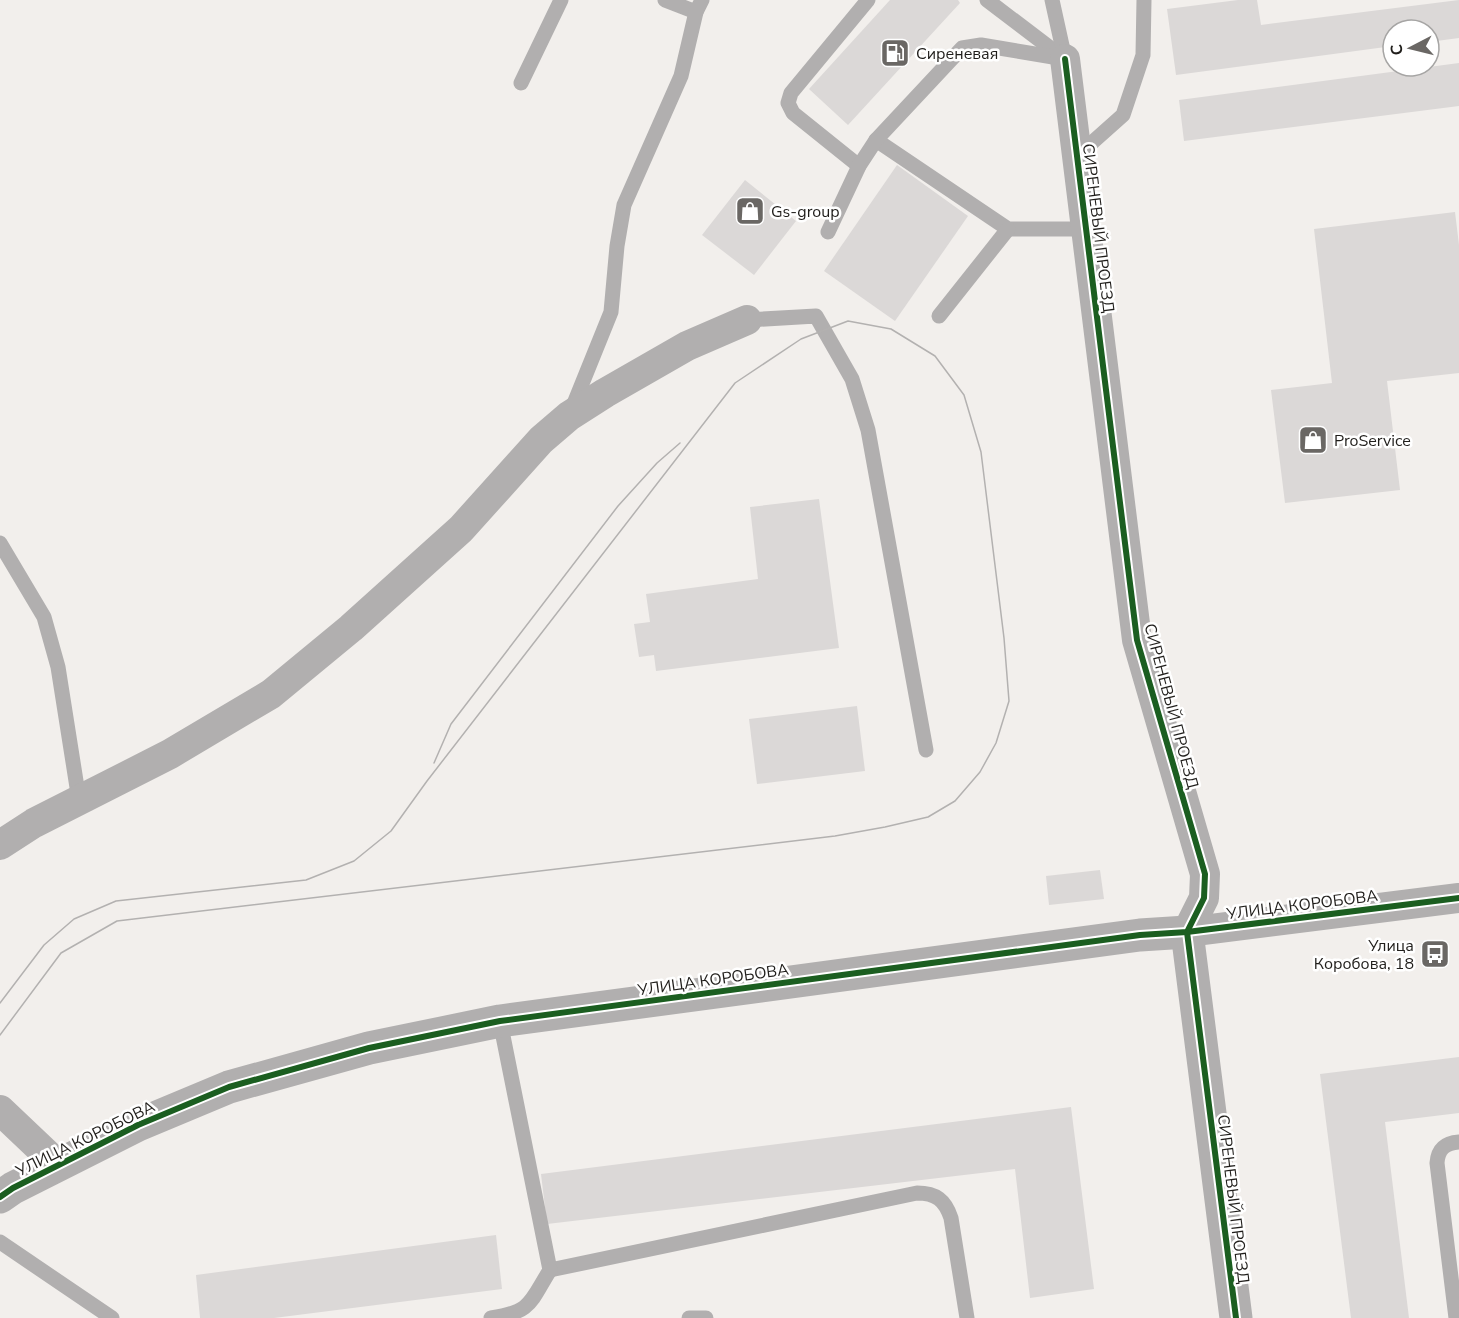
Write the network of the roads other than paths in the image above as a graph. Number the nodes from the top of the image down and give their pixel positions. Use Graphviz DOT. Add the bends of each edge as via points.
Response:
graph roads {
  1 [pos="561,0"];
  2 [pos="665,0"];
  3 [pos="868,0"];
  4 [pos="987,0"];
  5 [pos="1053,0"];
  6 [pos="1144,0"];
  7 [pos="699,6"];
  8 [pos="1065,59"];
  9 [pos="521,83"];
  10 [pos="876,140"];
  11 [pos="1077,156"];
  12 [pos="859,166"];
  13 [pos="1008,229"];
  14 [pos="1086,229"];
  15 [pos="828,232"];
  16 [pos="939,316"];
  17 [pos="747,320"];
  18 [pos="569,416"];
  19 [pos="0,543"];
  20 [pos="926,750"];
  21 [pos="79,800"];
  22 [pos="0,844"];
  23 [pos="1459,898"];
  24 [pos="1187,932"];
  25 [pos="500,1021"];
  26 [pos="0,1110"];
  27 [pos="1459,1142"];
  28 [pos="58,1165"];
  29 [pos="0,1197"];
  30 [pos="0,1242"];
  31 [pos="550,1269"];
  32 [pos="112,1318"];
  33 [pos="491,1318"];
  34 [pos="689,1318"];
  35 [pos="706,1318"];
  36 [pos="966,1318"];
  37 [pos="1236,1318"];
  38 [pos="1456,1318"];
  1 -- 9 [label="lane"];
  2 -- 7 [label="lane"];
  3 -- 12 [label="lane" via="791,93 788,103 793,113"];
  4 -- 8 [label="lane"];
  5 -- 8 [label="lane"];
  6 -- 11 [label="lane" via="1143,55 1123,115"];
  7 -- 18 [label="lane" via="681,76 624,205 611,312"];
  8 -- 10 [label="lane" via="981,45 962,48"];
  8 -- 11 [label="street, СИРЕНЕВЫЙ ПРОЕЗД"];
  10 -- 12 [label="lane"];
  10 -- 13 [label="lane"];
  11 -- 14 [label="street, СИРЕНЕВЫЙ ПРОЕЗД"];
  12 -- 15 [label="lane"];
  13 -- 14 [label="lane"];
  13 -- 16 [label="lane"];
  14 -- 24 [label="street, СИРЕНЕВЫЙ ПРОЕЗД" via="1137,640 1204,874 1204,898"];
  17 -- 18 [label="street" via="687,346"];
  17 -- 20 [label="lane" via="816,316 852,379 868,429"];
  18 -- 21 [label="street" via="541,440 461,529 271,694 170,754"];
  19 -- 21 [label="lane" via="44,617 58,667"];
  21 -- 22 [label="street"];
  23 -- 24 [label="street, УЛИЦА КОРОБОВА"];
  24 -- 25 [label="street, УЛИЦА КОРОБОВА" via="1128,936"];
  24 -- 37 [label="street, СИРЕНЕВЫЙ ПРОЕЗД"];
  25 -- 28 [label="street, УЛИЦА КОРОБОВА" via="369,1048 229,1087 138,1125"];
  25 -- 31 [label="lane"];
  26 -- 28 [label="street"];
  27 -- 38 [label="lane" via="1441,1149 1437,1163"];
  28 -- 29 [label="street, УЛИЦА КОРОБОВА"];
  30 -- 32 [label="lane"];
  31 -- 33 [label="lane" via="523,1310"];
  31 -- 36 [label="lane" via="928,1193 939,1198 951,1218"];
  34 -- 35 [label="lane"];
}
